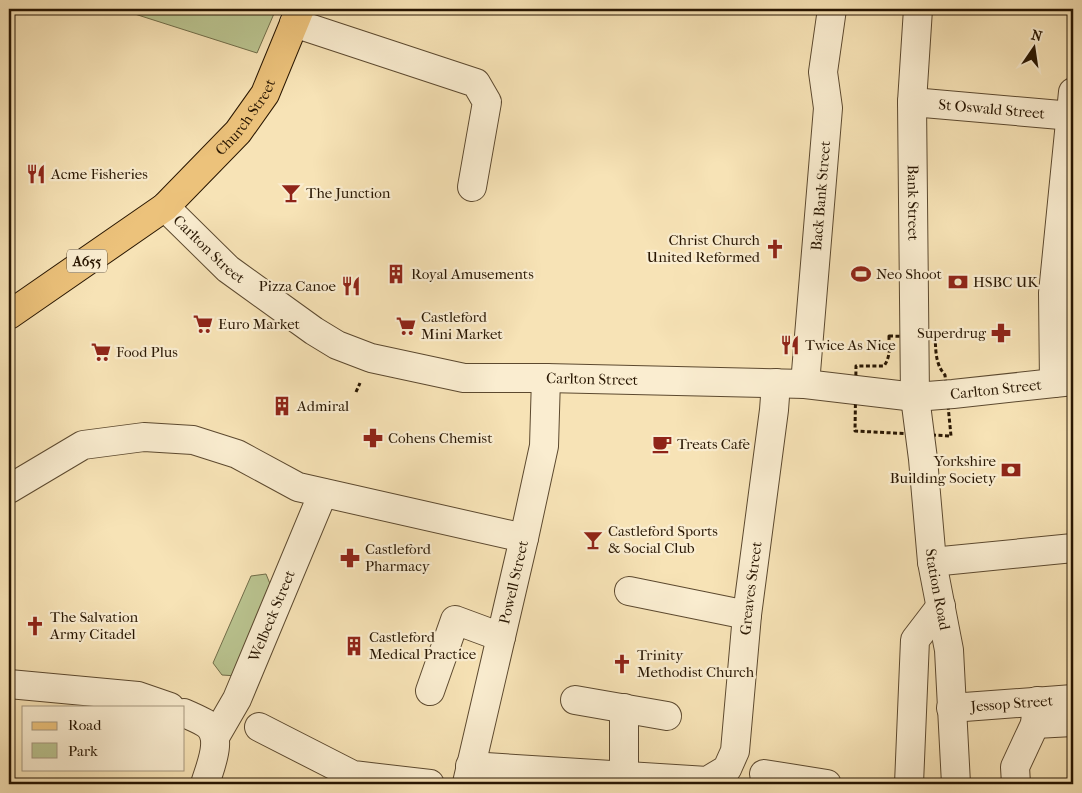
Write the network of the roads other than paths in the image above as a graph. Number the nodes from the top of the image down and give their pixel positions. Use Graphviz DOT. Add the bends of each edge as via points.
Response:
graph roads {
  1 [pos="832,9"];
  2 [pos="918,9"];
  3 [pos="297,16"];
  4 [pos="912,102"];
  5 [pos="1072,104"];
  6 [pos="472,187"];
  7 [pos="1068,199"];
  8 [pos="165,207"];
  9 [pos="9,315"];
  10 [pos="546,378"];
  11 [pos="1063,382"];
  12 [pos="776,383"];
  13 [pos="804,384"];
  14 [pos="916,397"];
  15 [pos="9,489"];
  16 [pos="323,493"];
  17 [pos="524,538"];
  18 [pos="1073,548"];
  19 [pos="932,562"];
  20 [pos="629,591"];
  21 [pos="941,606"];
  22 [pos="747,615"];
  23 [pos="501,636"];
  24 [pos="9,684"];
  25 [pos="430,691"];
  26 [pos="1073,699"];
  27 [pos="575,700"];
  28 [pos="167,706"];
  29 [pos="624,708"];
  30 [pos="951,708"];
  31 [pos="185,713"];
  32 [pos="1036,713"];
  33 [pos="667,716"];
  34 [pos="1073,722"];
  35 [pos="259,727"];
  36 [pos="215,737"];
  37 [pos="764,774"];
  38 [pos="468,775"];
  39 [pos="575,778"];
  40 [pos="624,780"];
  41 [pos="205,784"];
  42 [pos="430,784"];
  43 [pos="827,784"];
  44 [pos="910,784"];
  45 [pos="956,784"];
  46 [pos="1016,784"];
  1 -- 13 [label="street, Back Bank Street" via="823,72 828,108"];
  2 -- 4 [label="street, Bank Street"];
  3 -- 6 [label="street" via="476,83 487,102"];
  3 -- 8 [label="main road, Church Street / A655" via="265,94 238,132"];
  4 -- 5 [label="street, St Oswald Street"];
  4 -- 14 [label="street, Bank Street"];
  5 -- 7 [label="street"];
  7 -- 11 [label="street" via="1053,292"];
  8 -- 9 [label="main road, A655"];
  8 -- 10 [label="street, Carlton Street" via="228,269 337,346 371,358 464,378"];
  10 -- 12 [label="street, Carlton Street"];
  10 -- 17 [label="street, Powell Street" via="544,446"];
  11 -- 14 [label="street, Carlton Street"];
  12 -- 13 [label="street, Carlton Street"];
  12 -- 22 [label="street, Greaves Street"];
  13 -- 14 [label="street, Carlton Street"];
  14 -- 19 [label="street, Station Road"];
  15 -- 16 [label="street" via="83,445 144,437 193,440 238,454 298,488"];
  16 -- 17 [label="street"];
  16 -- 36 [label="street, Welbeck Street" via="237,699"];
  17 -- 23 [label="street, Powell Street"];
  18 -- 19 [label="street"];
  19 -- 21 [label="street, Station Road"];
  20 -- 22 [label="street"];
  21 -- 30 [label="street, Station Road" via="949,650"];
  21 -- 44 [label="street" via="914,640"];
  22 -- 40 [label="street, Greaves Street" via="735,751 727,769 707,781"];
  23 -- 25 [label="street" via="455,620"];
  23 -- 38 [label="street, Powell Street"];
  24 -- 28 [label="street" via="138,696"];
  26 -- 32 [label="street, Jessop Street"];
  27 -- 29 [label="street"];
  29 -- 33 [label="street"];
  29 -- 40 [label="street"];
  30 -- 32 [label="street, Jessop Street"];
  30 -- 45 [label="street, Station Road"];
  31 -- 36 [label="street" via="207,724"];
  32 -- 34 [label="street"];
  32 -- 46 [label="street" via="1015,767"];
  35 -- 42 [label="street" via="353,775"];
  36 -- 41 [label="street, Welbeck Street"];
  37 -- 43 [label="street"];
  38 -- 39 [label="street"];
  39 -- 40 [label="street"];
}
